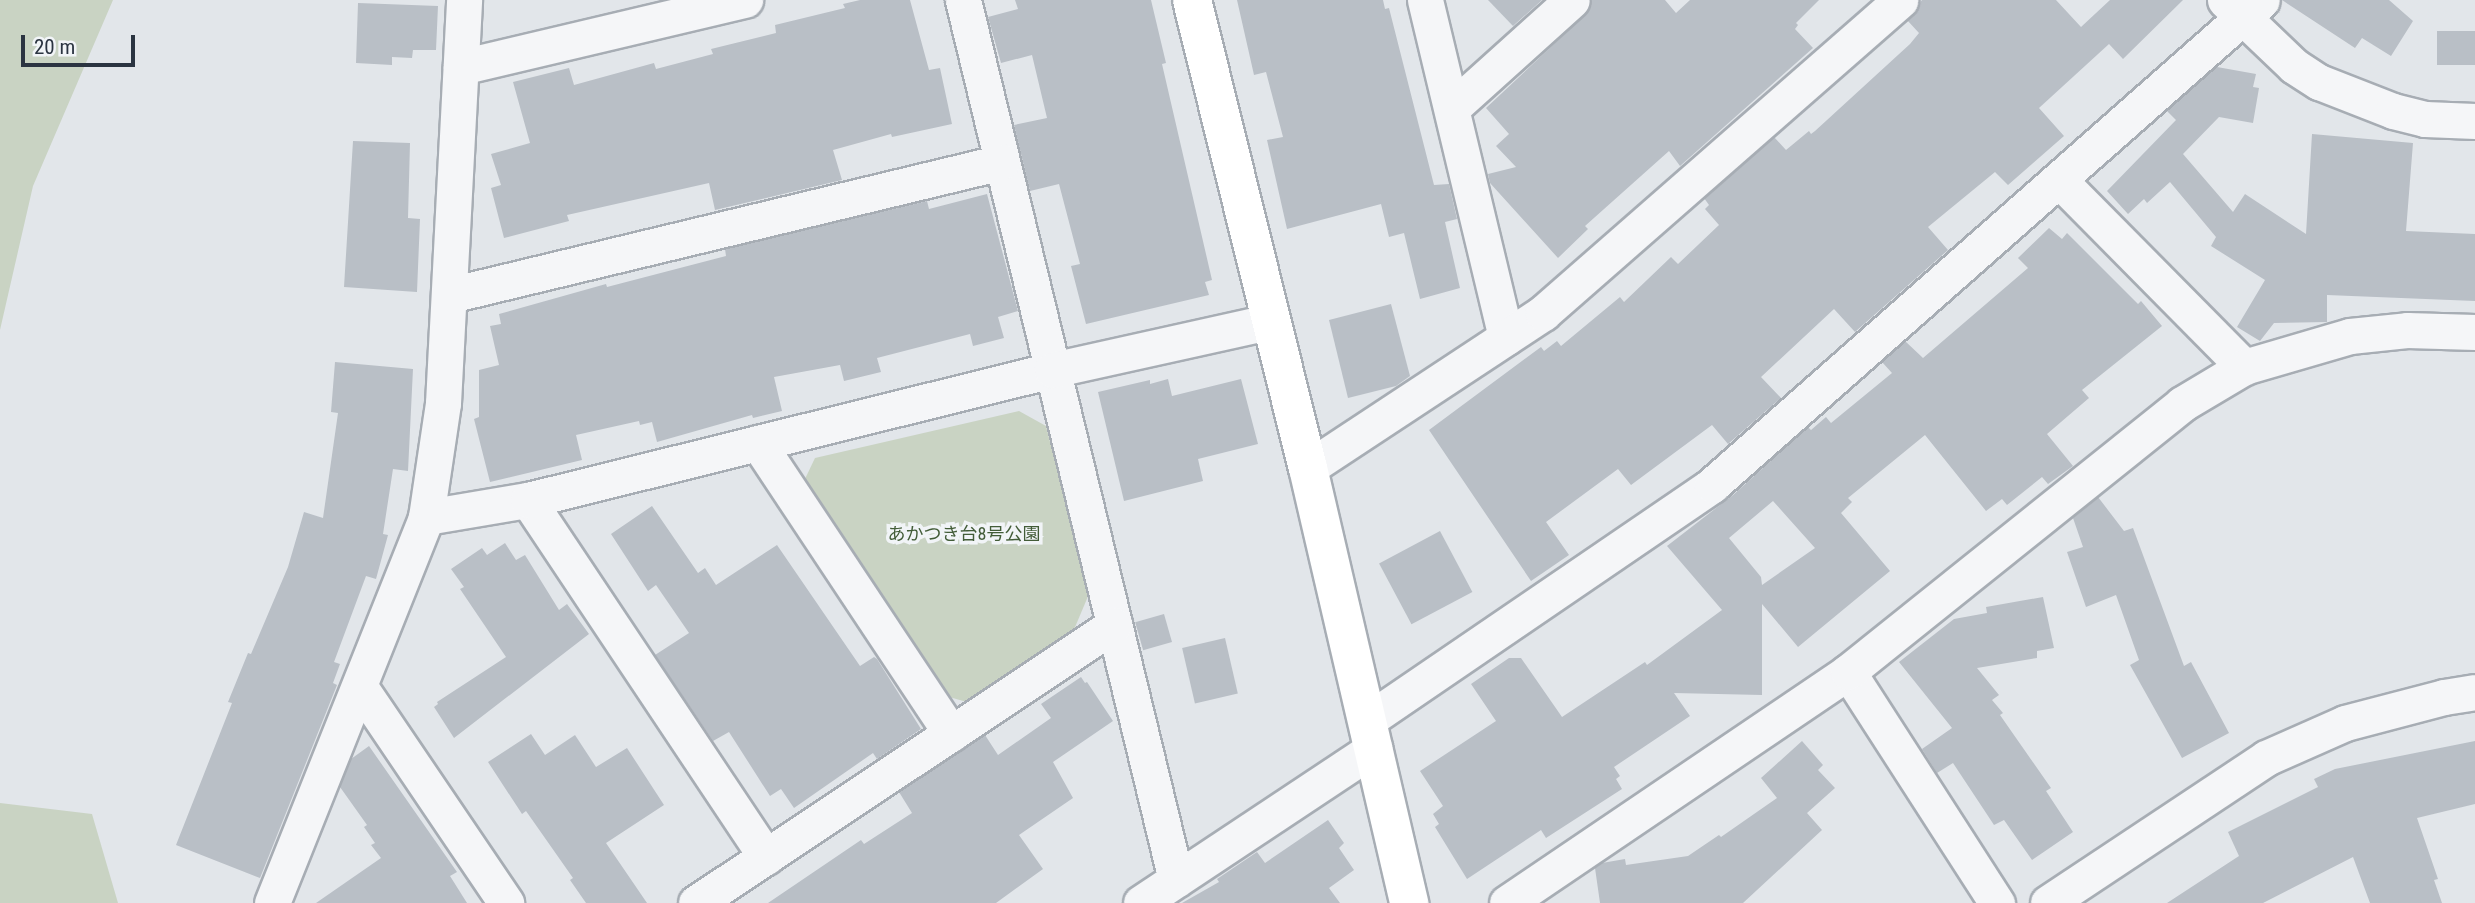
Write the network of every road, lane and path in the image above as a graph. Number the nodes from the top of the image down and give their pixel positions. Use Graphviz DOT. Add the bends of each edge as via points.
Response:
graph roads {
  1 [pos="464,0"];
  2 [pos="745,0"];
  3 [pos="962,0"];
  4 [pos="1192,0"];
  5 [pos="1425,0"];
  6 [pos="1572,0"];
  7 [pos="1900,0"];
  8 [pos="2243,6"];
  9 [pos="461,67"];
  10 [pos="1452,108"];
  11 [pos="2475,121"];
  12 [pos="1002,162"];
  13 [pos="2060,181"];
  14 [pos="450,295"];
  15 [pos="1269,322"];
  16 [pos="2475,332"];
  17 [pos="1506,337"];
  18 [pos="2244,367"];
  19 [pos="1052,370"];
  20 [pos="758,443"];
  21 [pos="1308,468"];
  22 [pos="528,500"];
  23 [pos="426,517"];
  24 [pos="1114,625"];
  25 [pos="1848,672"];
  26 [pos="360,687"];
  27 [pos="2475,692"];
  28 [pos="951,734"];
  29 [pos="1371,734"];
  30 [pos="766,857"];
  31 [pos="1176,880"];
  32 [pos="272,903"];
  33 [pos="506,903"];
  34 [pos="696,903"];
  35 [pos="1141,903"];
  36 [pos="1409,903"];
  37 [pos="1507,903"];
  38 [pos="1997,903"];
  39 [pos="2048,903"];
  1 -- 9 [label="street"];
  2 -- 9 [label="street"];
  3 -- 12 [label="street"];
  4 -- 15 [label="street"];
  5 -- 10 [label="street"];
  6 -- 10 [label="street"];
  7 -- 17 [label="street" via="1543,313"];
  8 -- 11 [label="street" via="2294,66 2319,82 2393,111 2425,119"];
  8 -- 13 [label="street"];
  9 -- 14 [label="street"];
  10 -- 17 [label="street"];
  12 -- 14 [label="street"];
  12 -- 19 [label="street"];
  13 -- 18 [label="street"];
  13 -- 29 [label="street" via="1712,485"];
  14 -- 23 [label="street" via="443,403"];
  15 -- 19 [label="street"];
  15 -- 21 [label="street"];
  16 -- 18 [label="street" via="2407,330 2350,335"];
  17 -- 21 [label="street"];
  18 -- 25 [label="street" via="2182,404"];
  19 -- 20 [label="street"];
  19 -- 24 [label="street"];
  20 -- 22 [label="street"];
  20 -- 28 [label="street"];
  21 -- 29 [label="street"];
  22 -- 23 [label="street"];
  22 -- 30 [label="street"];
  23 -- 26 [label="street"];
  24 -- 28 [label="street"];
  24 -- 31 [label="street"];
  25 -- 37 [label="street"];
  25 -- 38 [label="street"];
  26 -- 32 [label="street"];
  26 -- 33 [label="street"];
  27 -- 39 [label="street" via="2345,723 2266,758"];
  28 -- 30 [label="street"];
  29 -- 31 [label="street"];
  29 -- 36 [label="street"];
  30 -- 34 [label="street"];
  31 -- 35 [label="street"];
}
